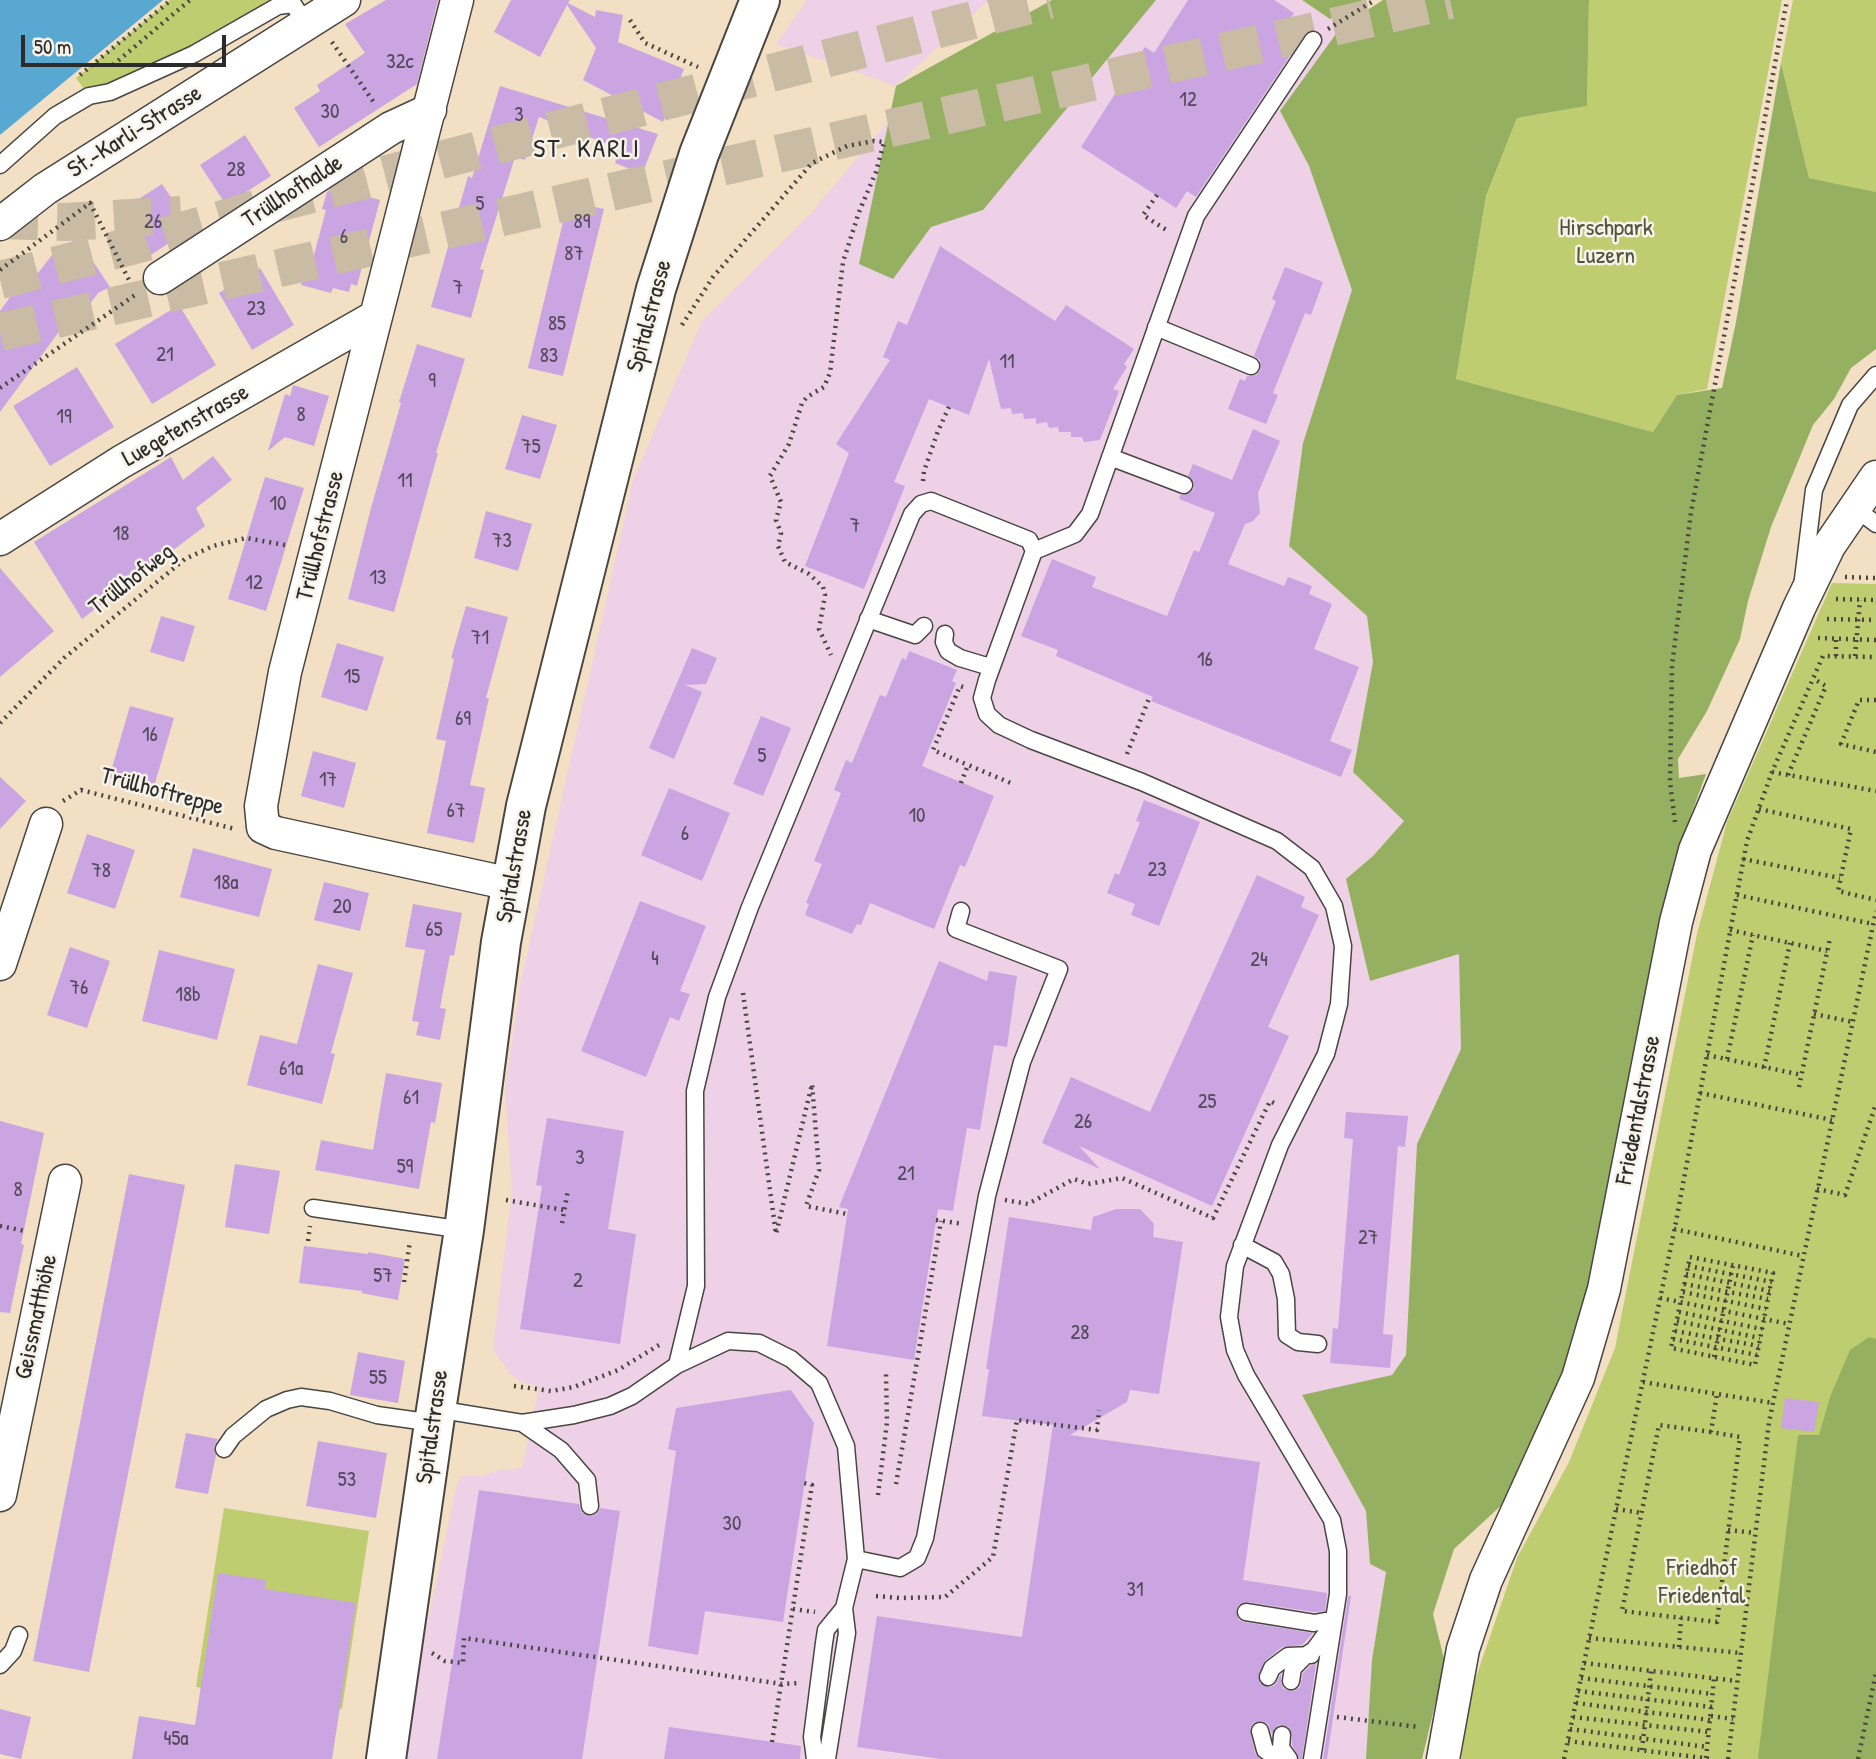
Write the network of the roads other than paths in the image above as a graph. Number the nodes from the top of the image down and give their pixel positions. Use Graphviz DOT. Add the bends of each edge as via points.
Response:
graph roads {
  1 [pos="345,0"];
  2 [pos="457,0"];
  3 [pos="760,0"];
  4 [pos="311,21"];
  5 [pos="1313,40"];
  6 [pos="430,110"];
  7 [pos="0,165"];
  8 [pos="0,224"];
  9 [pos="148,286"];
  10 [pos="375,317"];
  11 [pos="1156,327"];
  12 [pos="1251,366"];
  13 [pos="1876,375"];
  14 [pos="1110,457"];
  15 [pos="1876,477"];
  16 [pos="1184,485"];
  17 [pos="1865,516"];
  18 [pos="0,539"];
  19 [pos="1034,551"];
  20 [pos="1813,613"];
  21 [pos="868,619"];
  22 [pos="924,626"];
  23 [pos="945,635"];
  24 [pos="990,667"];
  25 [pos="46,824"];
  26 [pos="511,884"];
  27 [pos="961,911"];
  28 [pos="0,964"];
  29 [pos="65,1181"];
  30 [pos="313,1208"];
  31 [pos="464,1230"];
  32 [pos="1242,1245"];
  33 [pos="1318,1344"];
  34 [pos="677,1365"];
  35 [pos="438,1416"];
  36 [pos="522,1423"];
  37 [pos="223,1449"];
  38 [pos="0,1495"];
  39 [pos="590,1506"];
  40 [pos="856,1559"];
  41 [pos="844,1608"];
  42 [pos="1246,1612"];
  43 [pos="1333,1624"];
  44 [pos="19,1634"];
  45 [pos="1306,1655"];
  46 [pos="0,1665"];
  47 [pos="1326,1671"];
  48 [pos="1313,1752"];
  49 [pos="386,1759"];
  50 [pos="815,1759"];
  51 [pos="827,1759"];
  52 [pos="1286,1759"];
  53 [pos="1294,1759"];
  54 [pos="1443,1759"];
  1 -- 4 [label="street, St.-Karli-Strasse"];
  2 -- 6 [label="street, Trüllhofstrasse"];
  3 -- 26 [label="main road, Spitalstrasse" via="699,154 656,289 533,770"];
  4 -- 7 [label="lane" via="293,4 278,6 194,54 110,92 92,94 55,116"];
  4 -- 8 [label="street, St.-Karli-Strasse"];
  5 -- 11 [label="lane" via="1196,215 1161,290"];
  6 -- 9 [label="street, Trüllhofhalde" via="391,128"];
  6 -- 10 [label="street, Trüllhofstrasse"];
  10 -- 18 [label="street, Luegetenstrasse" via="121,462"];
  10 -- 26 [label="street, Trüllhofstrasse" via="285,672 261,806 263,827"];
  11 -- 12 [label="lane"];
  11 -- 14 [label="lane"];
  13 -- 20 [label="lane" via="1850,405 1814,490"];
  14 -- 16 [label="lane"];
  14 -- 19 [label="lane" via="1090,514 1075,534"];
  15 -- 17 [label="street, Friedentalstrasse"];
  17 -- 20 [label="street, Friedentalstrasse" via="1829,546"];
  19 -- 21 [label="lane" via="1029,540 931,501 921,503 912,514"];
  19 -- 24 [label="lane"];
  20 -- 54 [label="street, Friedentalstrasse" via="1695,850 1676,922 1604,1289 1577,1378 1486,1580 1463,1649"];
  21 -- 22 [label="lane" via="915,635"];
  21 -- 34 [label="lane" via="717,998 695,1091 696,1286"];
  23 -- 24 [label="lane" via="948,651"];
  24 -- 32 [label="lane" via="983,696 987,714 999,725 1277,841 1312,869 1334,906 1343,947 1339,1004 1326,1054 1280,1145"];
  25 -- 28 [label="street"];
  26 -- 31 [label="main road, Spitalstrasse"];
  27 -- 40 [label="lane" via="956,929 1059,969 1022,1062 987,1196 925,1538 917,1558 900,1568"];
  29 -- 38 [label="street, Geissmatthöhe"];
  30 -- 31 [label="lane"];
  31 -- 35 [label="main road, Spitalstrasse"];
  32 -- 33 [label="lane" via="1274,1262 1281,1275 1287,1335 1298,1342"];
  32 -- 43 [label="lane" via="1234,1266 1229,1317 1235,1350 1332,1520 1338,1551"];
  34 -- 36 [label="lane" via="610,1406"];
  34 -- 40 [label="lane" via="728,1341 759,1343 791,1360 819,1383 846,1446"];
  35 -- 36 [label="lane"];
  35 -- 37 [label="lane" via="377,1415 301,1397 266,1409"];
  35 -- 49 [label="main road, Spitalstrasse"];
  36 -- 39 [label="lane" via="561,1450 587,1480"];
  40 -- 41 [label="lane"];
  41 -- 50 [label="lane" via="826,1630 812,1737"];
  41 -- 51 [label="lane" via="847,1633"];
  42 -- 43 [label="lane"];
  43 -- 45 [label="lane"];
  43 -- 47 [label="lane"];
  44 -- 46 [label="lane" via="13,1651"];
  45 -- 45 [label="lane" via="1279,1679 1272,1668 1288,1656"];
  45 -- 47 [label="lane" via="1317,1658"];
  47 -- 48 [label="lane"];
  48 -- 53 [label="lane"];
  52 -- 52 [label="lane" via="1281,1748 1271,1733 1265,1750"];
}
